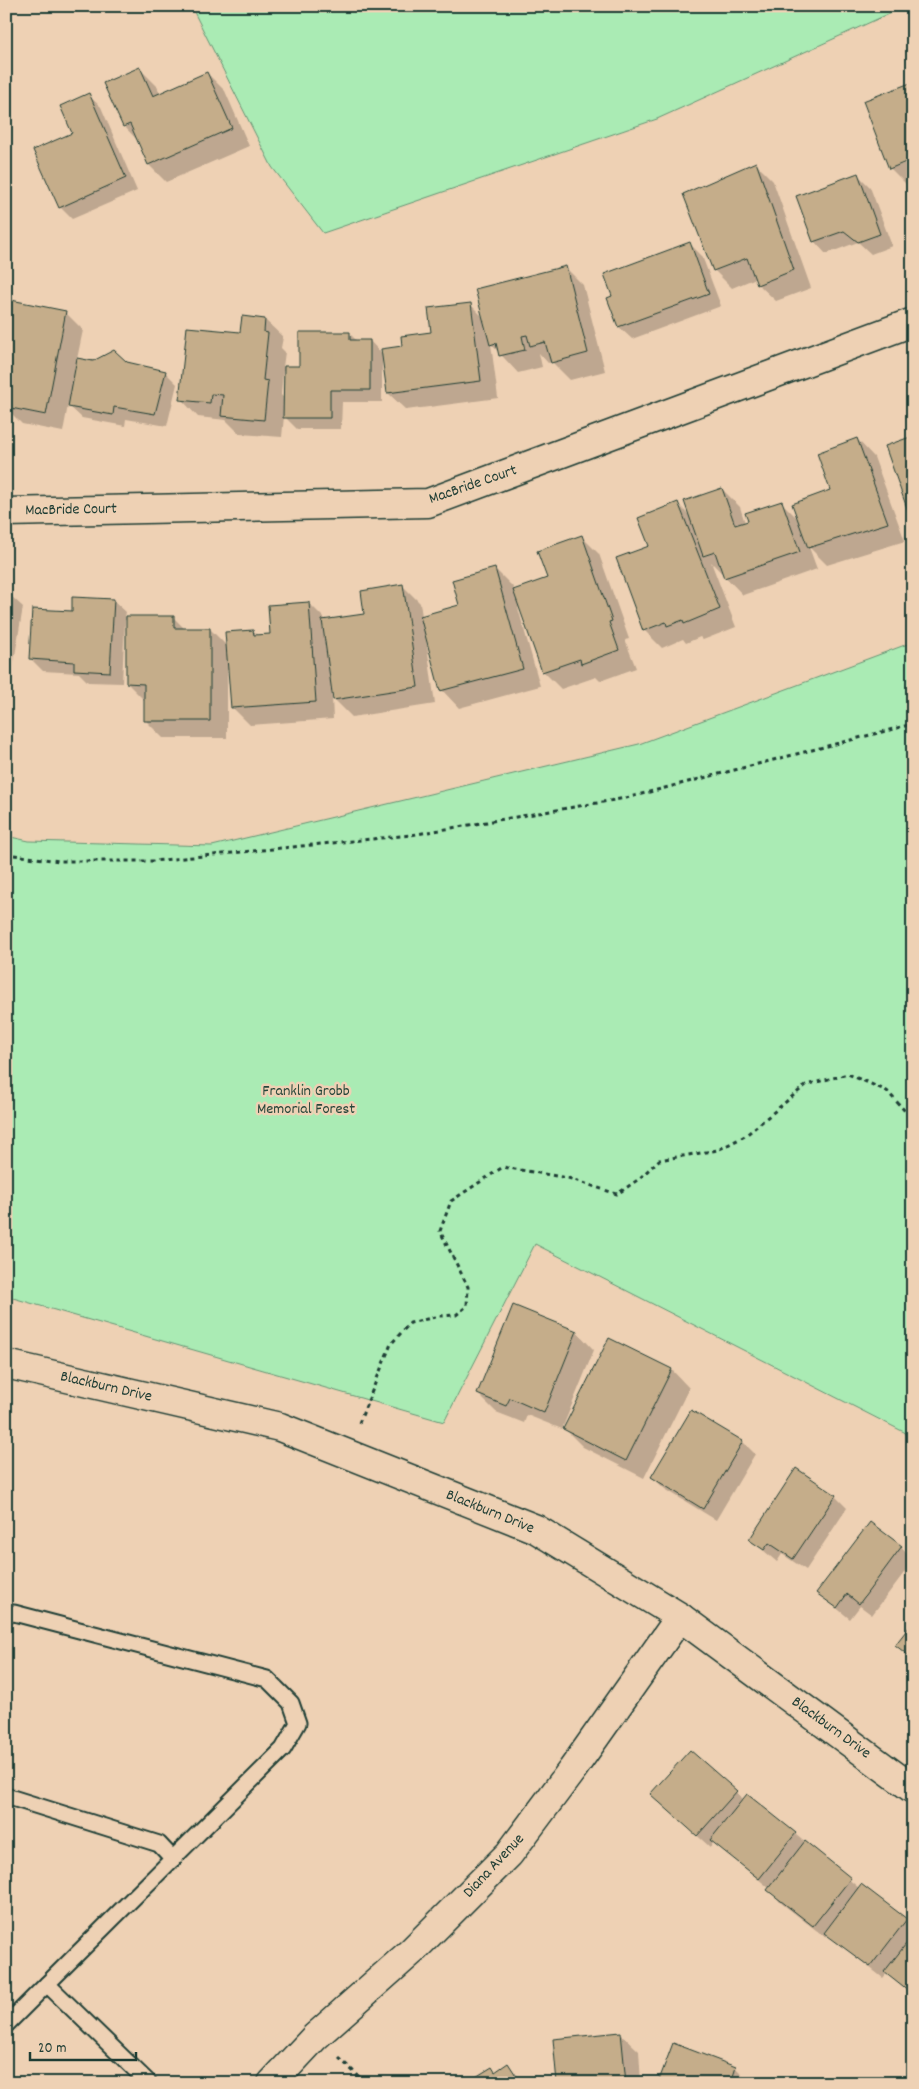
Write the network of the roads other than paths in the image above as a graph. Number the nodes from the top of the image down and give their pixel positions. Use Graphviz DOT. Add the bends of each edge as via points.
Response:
graph roads {
  1 [pos="913,322"];
  2 [pos="6,512"];
  3 [pos="6,1364"];
  4 [pos="6,1614"];
  5 [pos="680,1617"];
  6 [pos="913,1789"];
  7 [pos="6,1796"];
  8 [pos="173,1859"];
  9 [pos="47,1984"];
  10 [pos="6,2025"];
  11 [pos="148,2083"];
  12 [pos="272,2083"];
  1 -- 2 [label="street, MacBride Court" via="428,503"];
  3 -- 5 [label="street, Blackburn Drive" via="280,1427 536,1529"];
  4 -- 8 [label="lane" via="14,1613 267,1679 291,1703 298,1723 283,1750"];
  5 -- 6 [label="street, Blackburn Drive"];
  5 -- 12 [label="street, Diana Avenue" via="509,1854 412,1951 315,2037"];
  7 -- 8 [label="lane" via="159,1844"];
  8 -- 9 [label="lane"];
  9 -- 10 [label="lane"];
  9 -- 11 [label="lane"];
}
